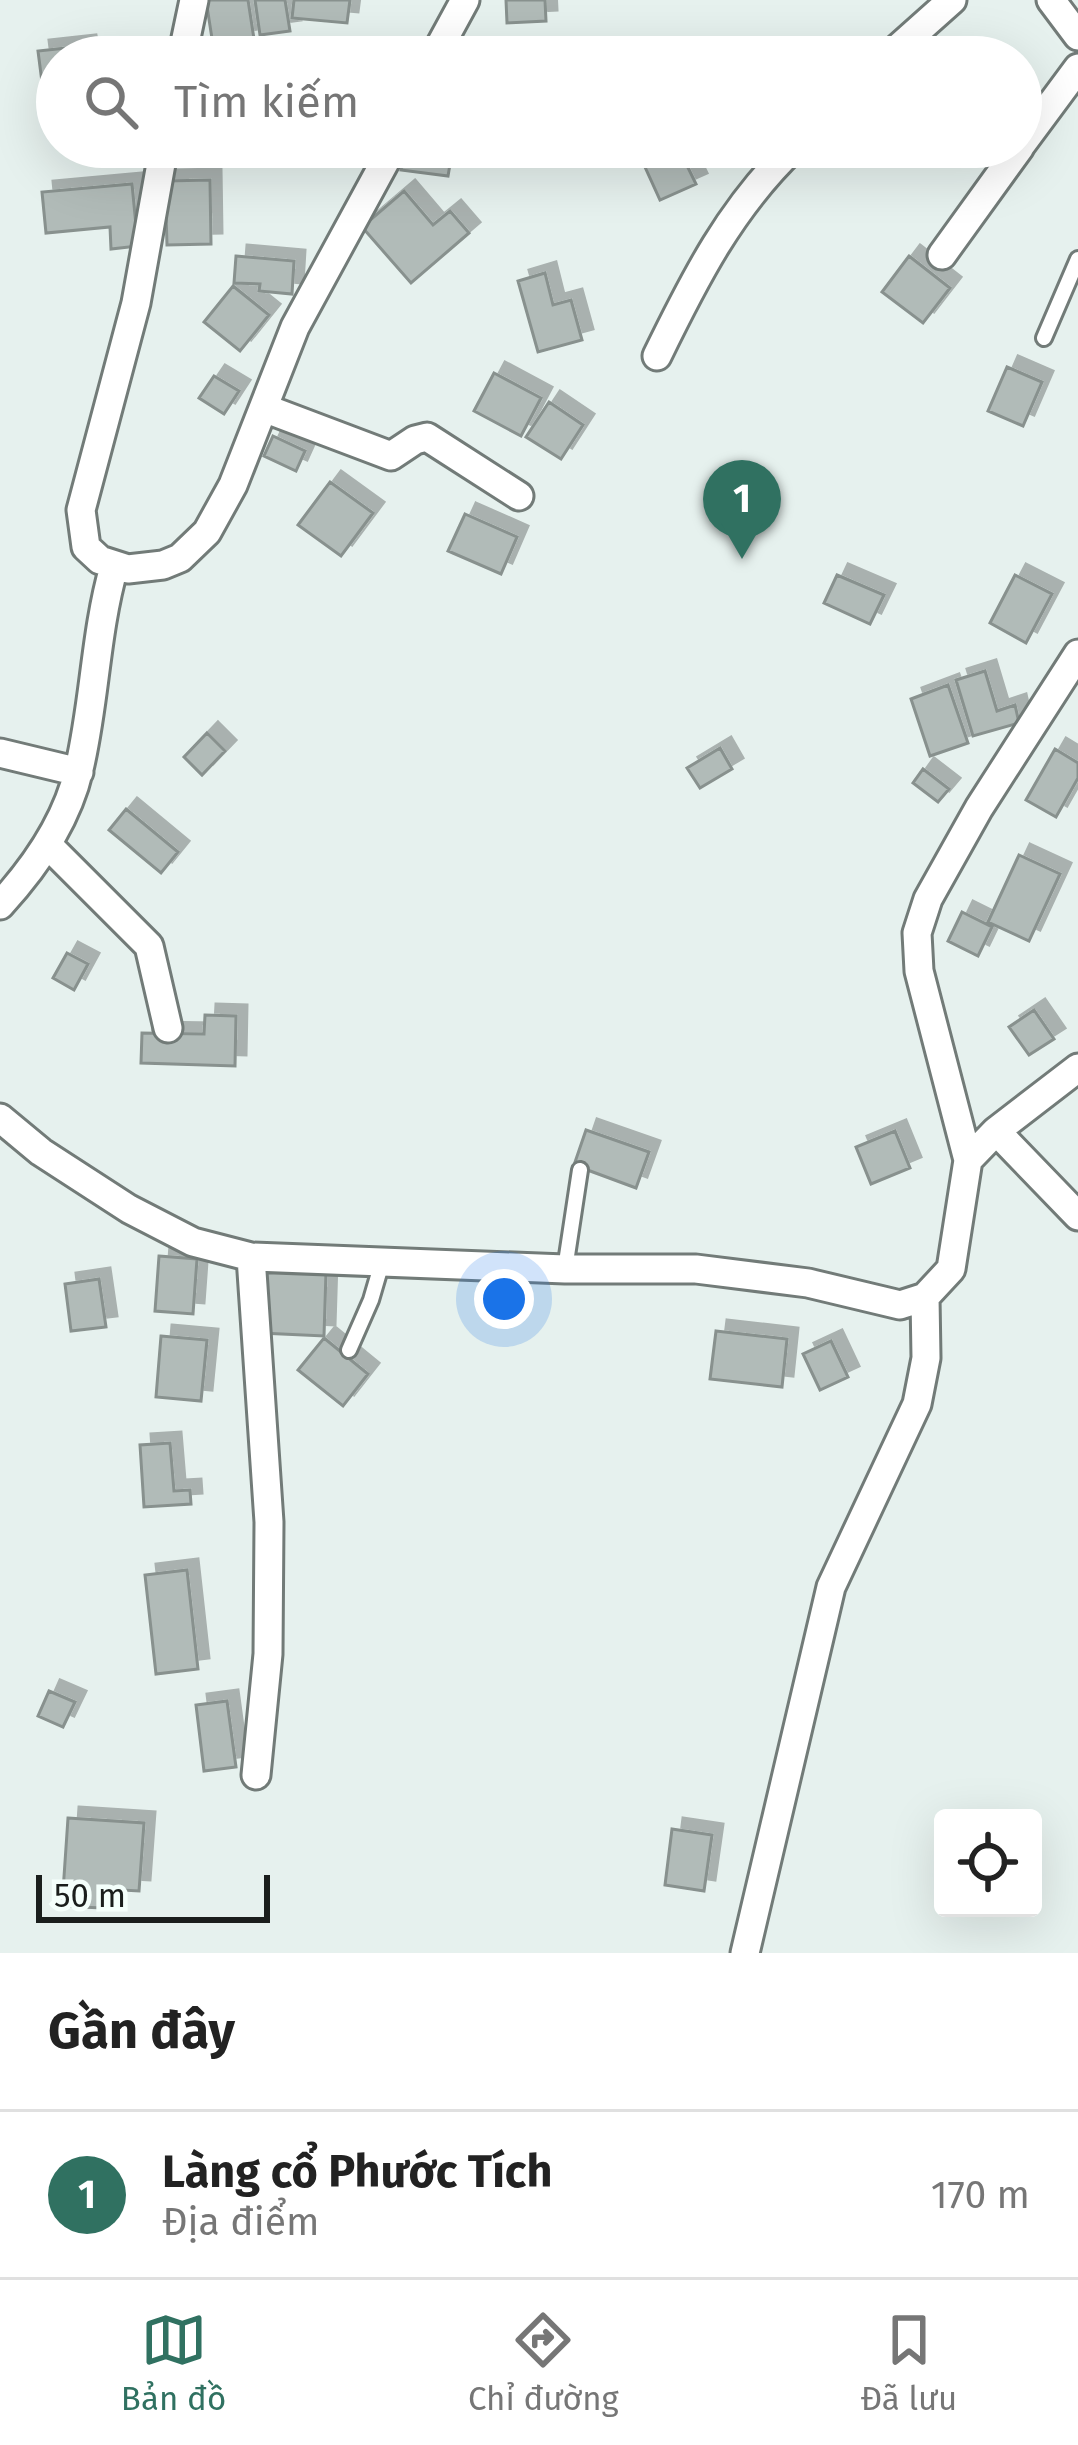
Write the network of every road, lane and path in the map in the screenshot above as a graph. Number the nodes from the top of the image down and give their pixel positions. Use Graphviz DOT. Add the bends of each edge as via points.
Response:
graph roads {
  1 [pos="194,0"];
  2 [pos="464,0"];
  3 [pos="952,0"];
  4 [pos="1052,0"];
  5 [pos="186,36"];
  6 [pos="445,36"];
  7 [pos="912,36"];
  8 [pos="1078,36"];
  9 [pos="1078,68"];
  10 [pos="1042,116"];
  11 [pos="160,168"];
  12 [pos="382,168"];
  13 [pos="773,168"];
  14 [pos="1004,168"];
  15 [pos="942,256"];
  16 [pos="1078,259"];
  17 [pos="1044,338"];
  18 [pos="657,356"];
  19 [pos="264,408"];
  20 [pos="519,496"];
  21 [pos="114,566"];
  22 [pos="1078,653"];
  23 [pos="0,753"];
  24 [pos="79,772"];
  25 [pos="47,844"];
  26 [pos="0,905"];
  27 [pos="168,1028"];
  28 [pos="1078,1067"];
  29 [pos="0,1118"];
  30 [pos="996,1131"];
  31 [pos="968,1160"];
  32 [pos="580,1170"];
  33 [pos="1078,1216"];
  34 [pos="251,1257"];
  35 [pos="382,1259"];
  36 [pos="565,1269"];
  37 [pos="925,1298"];
  38 [pos="349,1350"];
  39 [pos="256,1774"];
  40 [pos="746,1953"];
  1 -- 5 [label="street"];
  2 -- 6 [label="street"];
  3 -- 7 [label="street"];
  4 -- 8 [label="street"];
  9 -- 10 [label="street"];
  11 -- 21 [label="street" via="136,303 81,510 86,547"];
  12 -- 19 [label="street" via="295,326"];
  13 -- 18 [label="street" via="718,238"];
  14 -- 15 [label="street"];
  16 -- 17 [label="lane"];
  19 -- 20 [label="street" via="392,456 427,437"];
  19 -- 21 [label="street" via="233,485 195,546 163,565"];
  21 -- 24 [label="street"];
  22 -- 31 [label="street" via="979,808 917,933 919,971"];
  23 -- 24 [label="street"];
  24 -- 25 [label="street"];
  25 -- 26 [label="street"];
  25 -- 27 [label="street" via="149,946"];
  28 -- 30 [label="street"];
  29 -- 34 [label="street" via="129,1209 193,1242"];
  30 -- 31 [label="street"];
  30 -- 33 [label="street"];
  31 -- 37 [label="street" via="951,1269"];
  32 -- 36 [label="lane"];
  34 -- 35 [label="street"];
  34 -- 39 [label="street" via="268,1522 268,1654"];
  35 -- 36 [label="street"];
  35 -- 38 [label="lane"];
  36 -- 37 [label="street" via="750,1274 887,1305"];
  37 -- 40 [label="street" via="917,1404 830,1587"];
}
